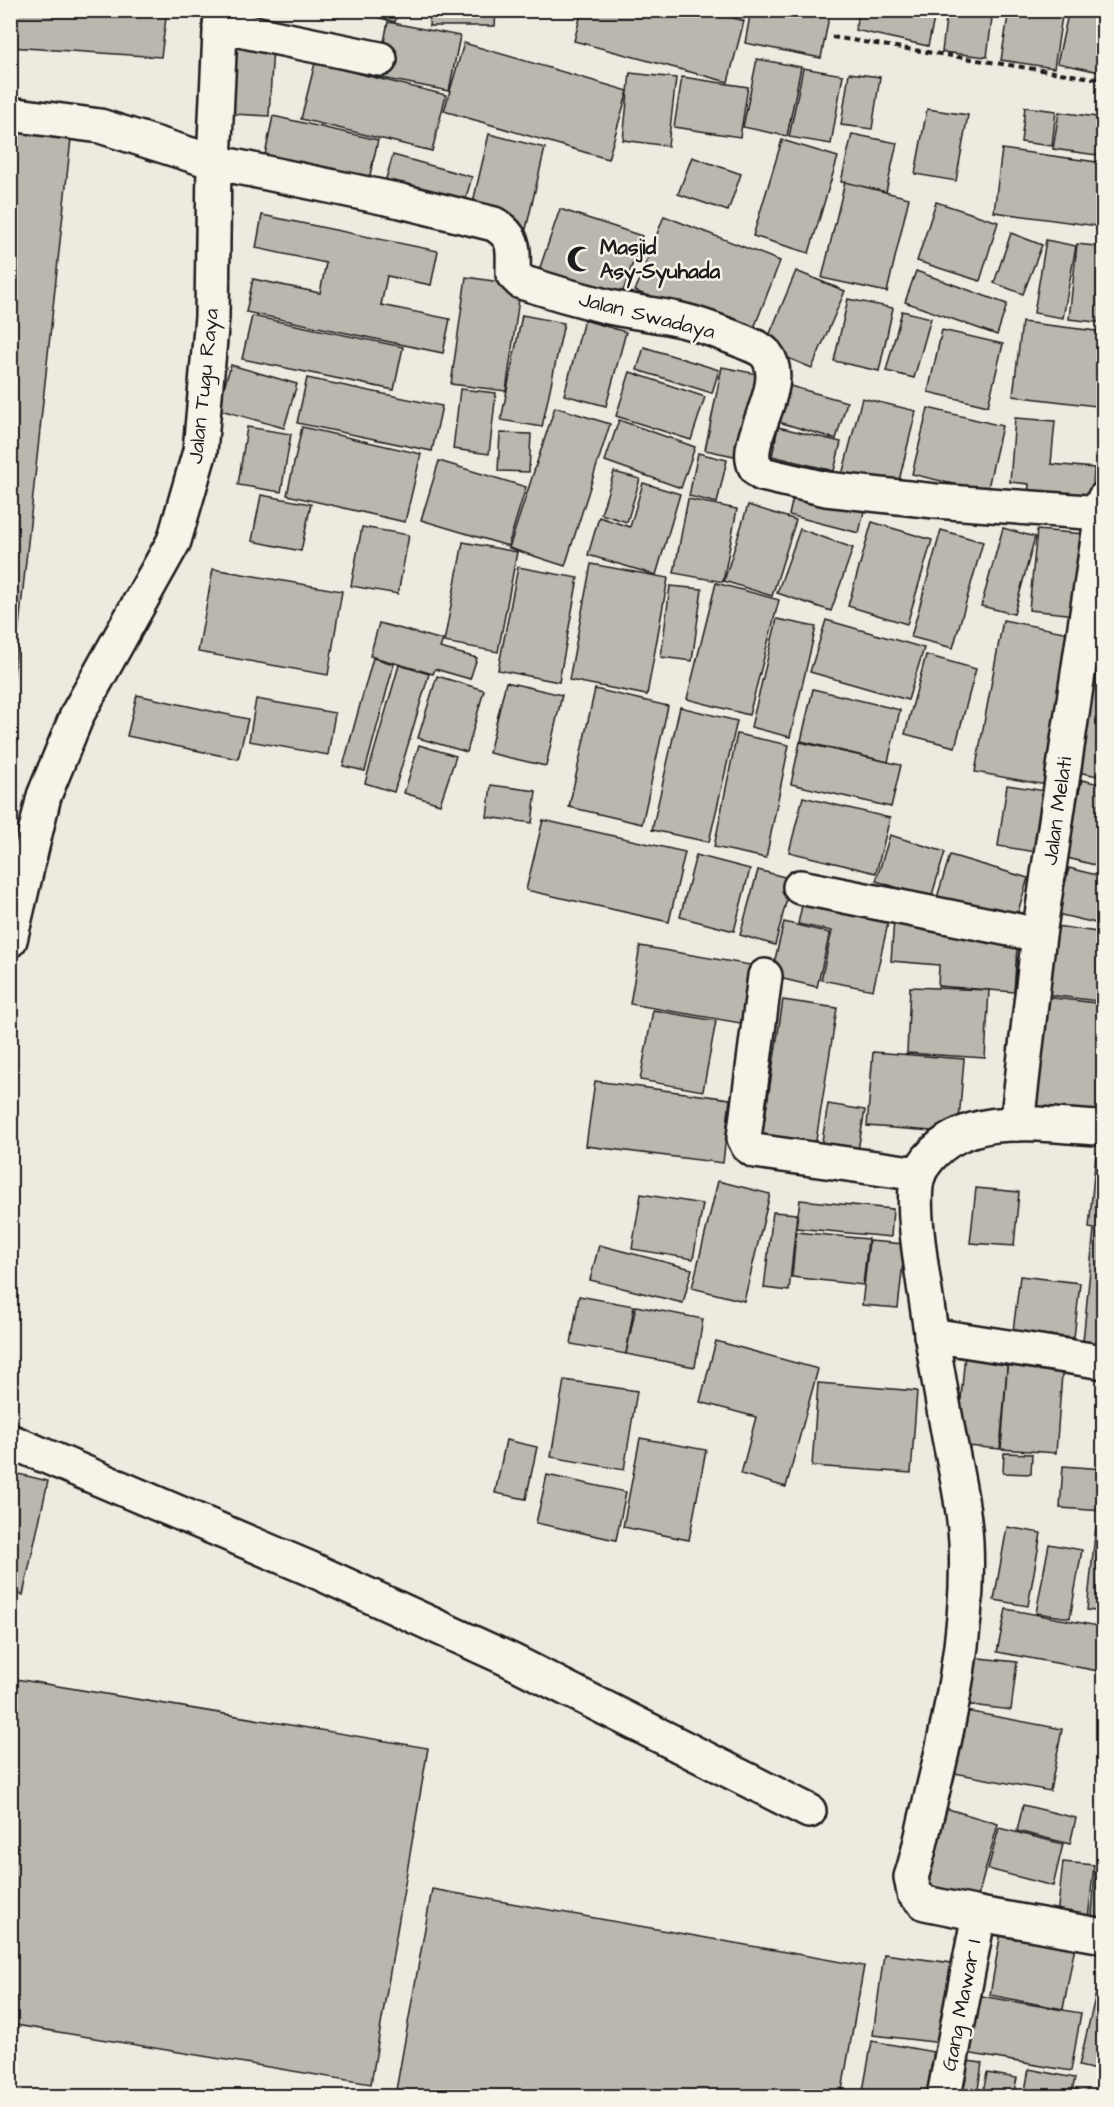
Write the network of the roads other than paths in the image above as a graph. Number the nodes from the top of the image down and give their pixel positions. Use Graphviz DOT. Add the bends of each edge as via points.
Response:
graph roads {
  1 [pos="221,18"];
  2 [pos="380,59"];
  3 [pos="10,114"];
  4 [pos="214,162"];
  5 [pos="1102,506"];
  6 [pos="800,887"];
  7 [pos="1039,935"];
  8 [pos="10,940"];
  9 [pos="765,976"];
  10 [pos="1017,1124"];
  11 [pos="1104,1128"];
  12 [pos="919,1173"];
  13 [pos="932,1335"];
  14 [pos="1104,1362"];
  15 [pos="10,1441"];
  16 [pos="809,1811"];
  17 [pos="979,1914"];
  18 [pos="1104,1936"];
  19 [pos="944,2097"];
  1 -- 2 [label="street"];
  1 -- 4 [label="street, Jalan Tugu Raya"];
  3 -- 4 [label="street, Jalan Swadaya" via="99,126"];
  4 -- 5 [label="street, Jalan Swadaya" via="494,224 511,240 513,274 521,282 607,306 681,320 762,350 773,372 772,389 752,456 755,468 762,474 837,490 934,501"];
  4 -- 8 [label="street, Jalan Tugu Raya" via="212,317 200,451 174,541 78,713 44,796"];
  5 -- 7 [label="street, Jalan Melati"];
  6 -- 7 [label="street"];
  7 -- 10 [label="street, Jalan Melati"];
  9 -- 12 [label="street" via="744,1138 747,1146 754,1151"];
  10 -- 11 [label="street"];
  10 -- 12 [label="street" via="985,1127 953,1138 928,1159"];
  12 -- 13 [label="street" via="915,1204"];
  13 -- 14 [label="street"];
  13 -- 17 [label="street" via="959,1488 966,1541 966,1581 956,1684 911,1882 925,1903"];
  15 -- 16 [label="street" via="311,1569 510,1660"];
  17 -- 18 [label="street"];
  17 -- 19 [label="street, Gang Mawar I"];
}
